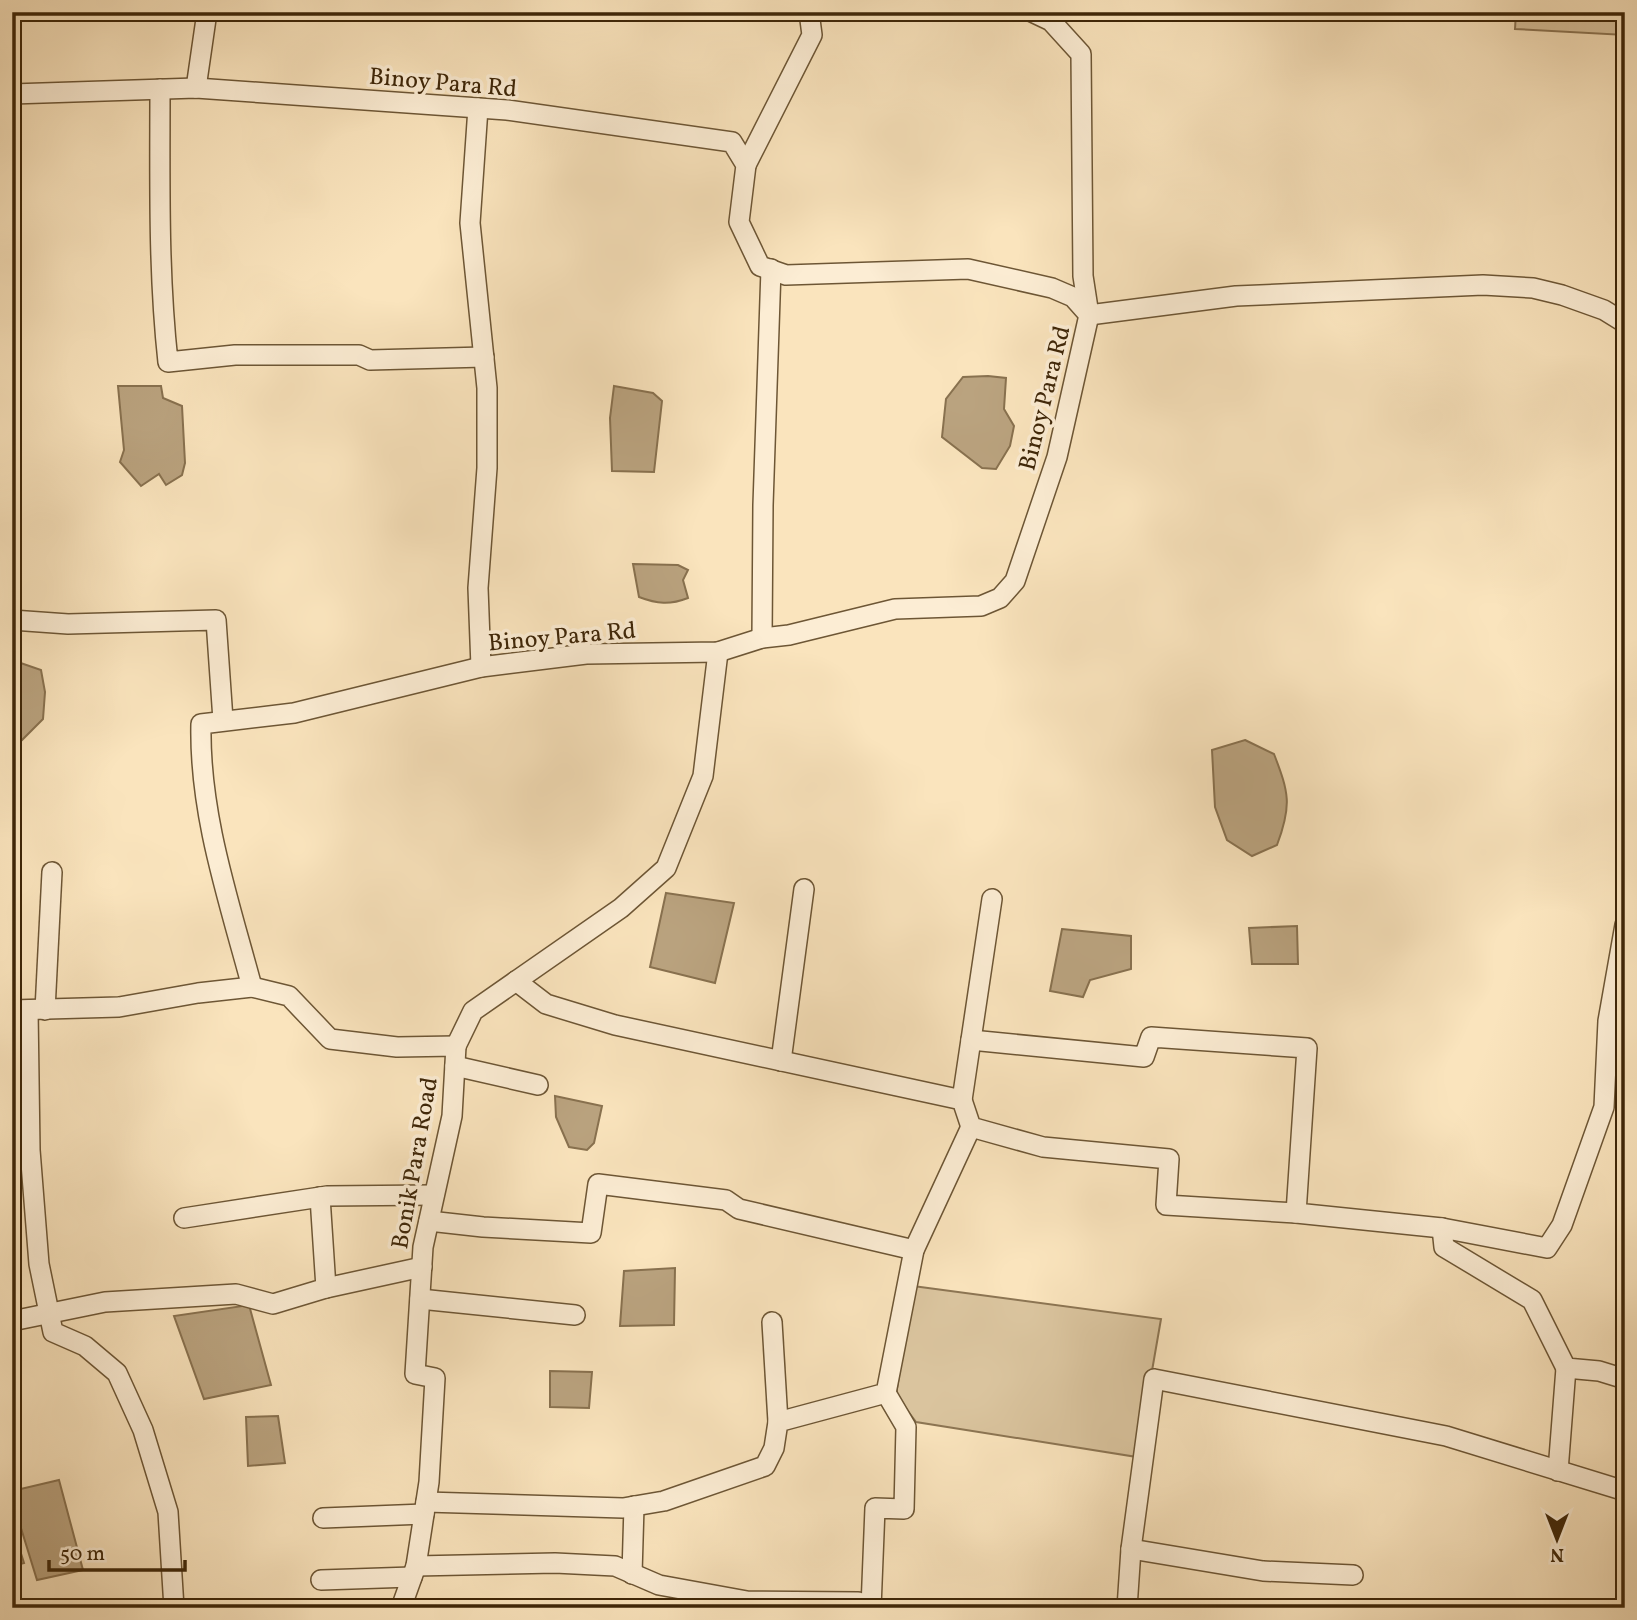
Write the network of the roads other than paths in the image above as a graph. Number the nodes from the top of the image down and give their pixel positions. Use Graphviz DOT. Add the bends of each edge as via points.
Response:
graph roads {
  1 [pos="207,12"];
  2 [pos="809,12"];
  3 [pos="1032,12"];
  4 [pos="196,88"];
  5 [pos="160,89"];
  6 [pos="12,93"];
  7 [pos="478,108"];
  8 [pos="746,164"];
  9 [pos="771,270"];
  10 [pos="1089,315"];
  11 [pos="1625,323"];
  12 [pos="484,358"];
  13 [pos="12,620"];
  14 [pos="762,638"];
  15 [pos="718,652"];
  16 [pos="481,667"];
  17 [pos="223,720"];
  18 [pos="52,872"];
  19 [pos="804,889"];
  20 [pos="992,900"];
  21 [pos="1625,925"];
  22 [pos="516,981"];
  23 [pos="252,987"];
  24 [pos="29,1010"];
  25 [pos="971,1040"];
  26 [pos="456,1056"];
  27 [pos="780,1061"];
  28 [pos="538,1084"];
  29 [pos="962,1100"];
  30 [pos="971,1127"];
  31 [pos="434,1195"];
  32 [pos="320,1197"];
  33 [pos="1296,1213"];
  34 [pos="184,1218"];
  35 [pos="429,1221"];
  36 [pos="1442,1228"];
  37 [pos="914,1250"];
  38 [pos="422,1267"];
  39 [pos="326,1288"];
  40 [pos="420,1299"];
  41 [pos="49,1312"];
  42 [pos="575,1315"];
  43 [pos="12,1321"];
  44 [pos="772,1322"];
  45 [pos="1566,1368"];
  46 [pos="1625,1379"];
  47 [pos="886,1393"];
  48 [pos="778,1422"];
  49 [pos="1558,1471"];
  50 [pos="1625,1491"];
  51 [pos="634,1506"];
  52 [pos="425,1508"];
  53 [pos="323,1518"];
  54 [pos="1130,1549"];
  55 [pos="414,1571"];
  56 [pos="632,1574"];
  57 [pos="1353,1575"];
  58 [pos="321,1580"];
  59 [pos="174,1608"];
  60 [pos="401,1608"];
  61 [pos="862,1608"];
  62 [pos="870,1608"];
  63 [pos="1126,1608"];
  1 -- 4 [label="street"];
  2 -- 8 [label="street" via="812,35"];
  3 -- 10 [label="street" via="1051,21 1081,54 1083,275"];
  4 -- 5 [label="street, Binoy Para Rd"];
  4 -- 7 [label="street, Binoy Para Rd"];
  5 -- 6 [label="street, Binoy Para Rd"];
  5 -- 12 [label="street" via="160,219 168,362 248,355"];
  7 -- 8 [label="street, Binoy Para Rd" via="732,142"];
  7 -- 12 [label="street" via="470,223"];
  8 -- 9 [label="street" via="739,222 760,265"];
  9 -- 10 [label="street, Binoy Para Rd" via="786,275 968,269 1052,288 1073,297"];
  9 -- 14 [label="street"];
  10 -- 11 [label="street" via="1236,296 1483,285 1562,295"];
  10 -- 14 [label="street, Binoy Para Rd" via="1057,457 1015,581 1000,598 981,606 895,609"];
  12 -- 16 [label="street" via="487,455 478,588"];
  13 -- 17 [label="street" via="68,624 216,620"];
  14 -- 15 [label="street, Binoy Para Rd"];
  15 -- 16 [label="street, Binoy Para Rd" via="586,654"];
  15 -- 22 [label="street" via="703,776 667,868 621,908"];
  16 -- 17 [label="street, Binoy Para Rd" via="294,713"];
  17 -- 23 [label="street" via="201,724 200,752 211,831"];
  18 -- 24 [label="street"];
  19 -- 27 [label="street"];
  20 -- 25 [label="street"];
  21 -- 36 [label="street" via="1608,1021 1604,1107 1562,1225 1547,1248"];
  22 -- 26 [label="street" via="473,1011"];
  22 -- 27 [label="street" via="546,1004 615,1025"];
  23 -- 24 [label="street, Bonik Para Road" via="120,1007"];
  23 -- 26 [label="street, Bonik Para Road" via="289,996 330,1040"];
  24 -- 41 [label="street" via="30,1150 39,1264"];
  25 -- 29 [label="street"];
  25 -- 33 [label="street" via="1144,1057 1151,1037 1307,1048"];
  26 -- 28 [label="street"];
  26 -- 31 [label="street, Bonik Para Road" via="452,1116"];
  27 -- 29 [label="street"];
  29 -- 30 [label="street"];
  30 -- 33 [label="street" via="1043,1146 1169,1159 1166,1205"];
  30 -- 37 [label="street"];
  31 -- 32 [label="street"];
  31 -- 35 [label="street, Bonik Para Road"];
  32 -- 34 [label="street"];
  32 -- 39 [label="street"];
  33 -- 36 [label="street"];
  35 -- 37 [label="street" via="591,1233 598,1184 726,1200 738,1209"];
  35 -- 38 [label="street, Bonik Para Road"];
  36 -- 45 [label="street" via="1444,1247 1532,1300"];
  37 -- 47 [label="street"];
  38 -- 39 [label="street"];
  38 -- 40 [label="street, Bonik Para Road"];
  39 -- 41 [label="street" via="273,1304 236,1294 105,1302"];
  40 -- 42 [label="street"];
  40 -- 52 [label="street, Bonik Para Road" via="415,1374 435,1378"];
  41 -- 43 [label="street"];
  41 -- 59 [label="street" via="53,1332 85,1346 117,1373 143,1430 169,1511"];
  44 -- 48 [label="street"];
  45 -- 46 [label="street"];
  45 -- 49 [label="street"];
  47 -- 48 [label="street"];
  47 -- 62 [label="street" via="906,1427 904,1509 875,1508"];
  48 -- 51 [label="street" via="774,1448 765,1466 664,1501"];
  49 -- 50 [label="street"];
  49 -- 54 [label="street" via="1446,1436 1154,1379"];
  51 -- 52 [label="street"];
  51 -- 56 [label="street"];
  52 -- 53 [label="street"];
  52 -- 55 [label="street, Bonik Para Road"];
  54 -- 57 [label="street" via="1263,1571"];
  54 -- 63 [label="street"];
  55 -- 56 [label="street" via="555,1563 615,1566"];
  55 -- 58 [label="street"];
  55 -- 60 [label="street, Bonik Para Road"];
  56 -- 61 [label="street" via="659,1585 747,1601 858,1602"];
}
